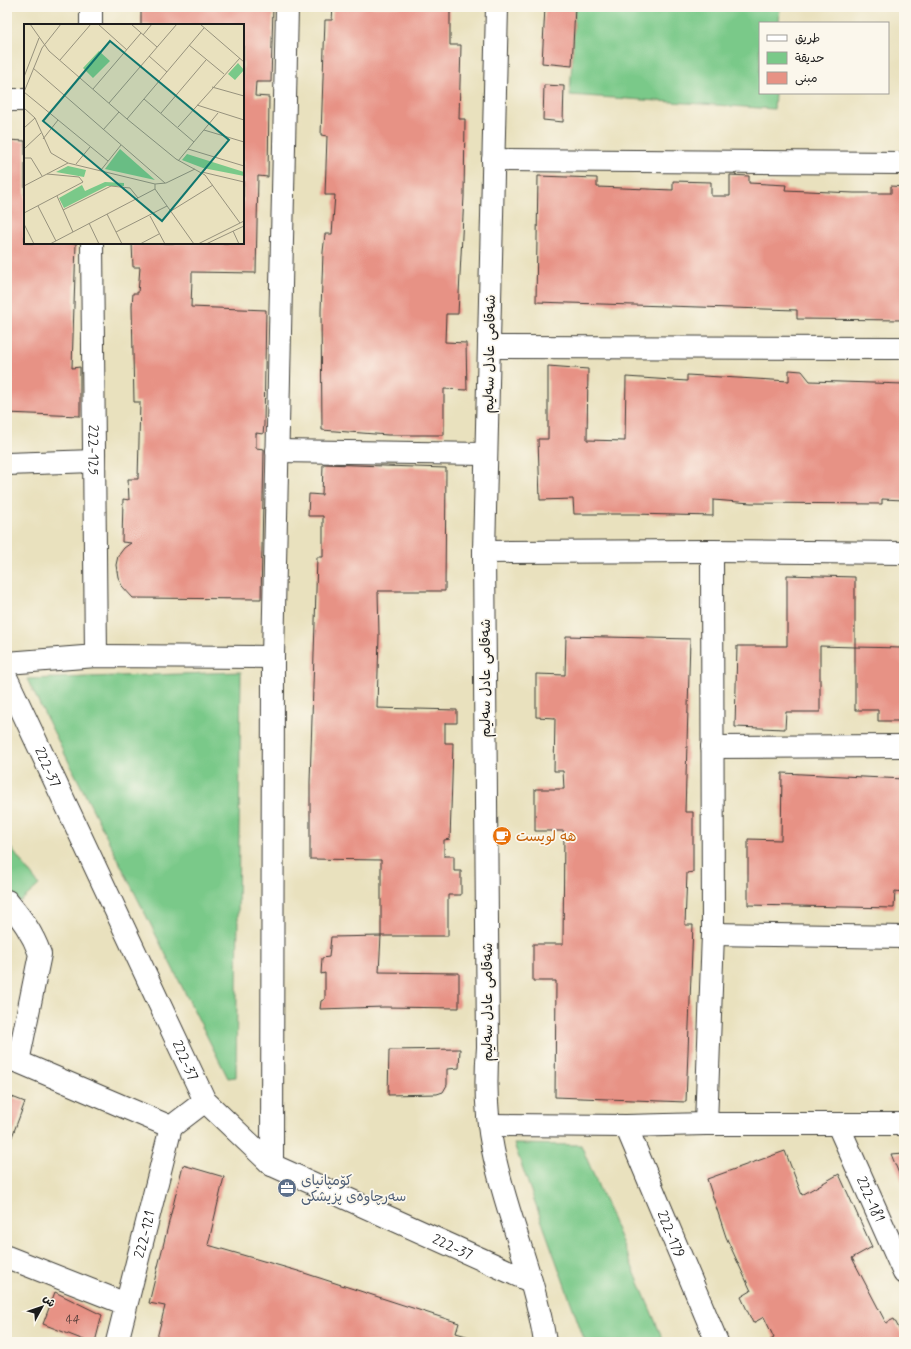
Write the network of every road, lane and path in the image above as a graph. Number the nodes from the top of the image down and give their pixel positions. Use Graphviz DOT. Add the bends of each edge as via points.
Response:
graph roads {
  1 [pos="91,7"];
  2 [pos="287,7"];
  3 [pos="497,7"];
  4 [pos="91,24"];
  5 [pos="7,100"];
  6 [pos="24,100"];
  7 [pos="493,160"];
  8 [pos="904,163"];
  9 [pos="92,244"];
  10 [pos="489,347"];
  11 [pos="904,348"];
  12 [pos="278,451"];
  13 [pos="486,454"];
  14 [pos="94,460"];
  15 [pos="7,464"];
  16 [pos="712,551"];
  17 [pos="484,552"];
  18 [pos="904,553"];
  19 [pos="96,656"];
  20 [pos="273,657"];
  21 [pos="7,663"];
  22 [pos="7,679"];
  23 [pos="904,746"];
  24 [pos="712,747"];
  25 [pos="7,901"];
  26 [pos="713,934"];
  27 [pos="904,936"];
  28 [pos="12,1059"];
  29 [pos="205,1101"];
  30 [pos="706,1124"];
  31 [pos="904,1124"];
  32 [pos="489,1125"];
  33 [pos="838,1125"];
  34 [pos="171,1126"];
  35 [pos="626,1126"];
  36 [pos="272,1165"];
  37 [pos="7,1257"];
  38 [pos="904,1273"];
  39 [pos="530,1281"];
  40 [pos="126,1304"];
  41 [pos="547,1338"];
  42 [pos="117,1342"];
  43 [pos="717,1342"];
  1 -- 4 [label="street"];
  2 -- 12 [label="street"];
  3 -- 7 [label="street, شەقامی عادل سەلیم"];
  5 -- 6 [label="street"];
  7 -- 8 [label="street"];
  7 -- 10 [label="street, شەقامی عادل سەلیم"];
  9 -- 14 [label="street, 222-125"];
  10 -- 11 [label="street"];
  10 -- 13 [label="street, شەقامی عادل سەلیم"];
  12 -- 13 [label="street"];
  12 -- 20 [label="street"];
  13 -- 17 [label="street, شەقامی عادل سەلیم"];
  14 -- 15 [label="street"];
  14 -- 19 [label="street, 222-125"];
  16 -- 17 [label="street"];
  16 -- 18 [label="street"];
  16 -- 24 [label="street"];
  17 -- 32 [label="street, شەقامی عادل سەلیم" via="488,1039 486,1099"];
  19 -- 20 [label="street"];
  19 -- 21 [label="street"];
  20 -- 36 [label="street"];
  22 -- 29 [label="street, 222-37"];
  23 -- 24 [label="street"];
  24 -- 26 [label="street"];
  25 -- 28 [label="street" via="28,927 40,954"];
  26 -- 27 [label="street"];
  26 -- 30 [label="street"];
  28 -- 34 [label="street"];
  29 -- 34 [label="street"];
  29 -- 36 [label="street, 222-37"];
  30 -- 33 [label="street"];
  30 -- 35 [label="street"];
  31 -- 33 [label="street"];
  32 -- 35 [label="street"];
  32 -- 39 [label="street, شەقامی عادل سەلیم" via="493,1151"];
  33 -- 38 [label="street, 222-181"];
  34 -- 40 [label="street, 222-121"];
  35 -- 43 [label="street, 222-179"];
  36 -- 39 [label="street, 222-37"];
  37 -- 40 [label="street"];
  39 -- 41 [label="street, شەقامی عادل سەلیم"];
  40 -- 42 [label="street, 222-121"];
}
